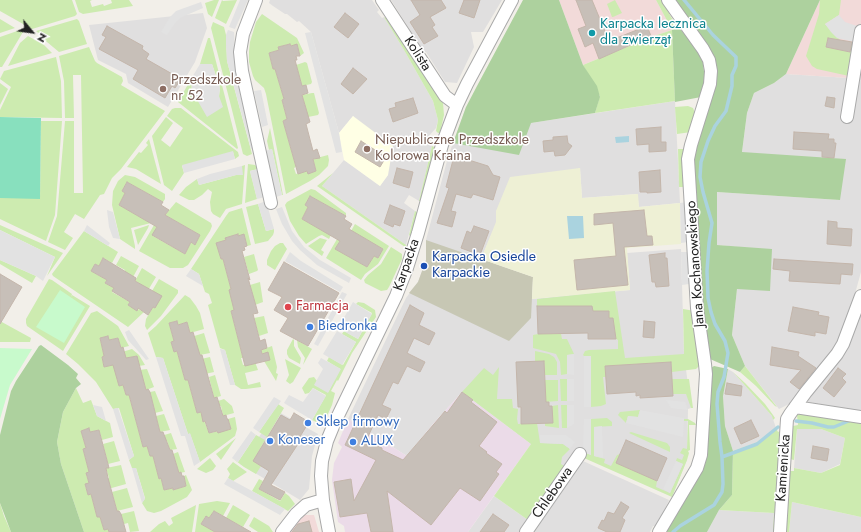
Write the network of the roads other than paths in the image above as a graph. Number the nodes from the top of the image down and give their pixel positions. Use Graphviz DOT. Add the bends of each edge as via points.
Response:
graph roads {
  1 [pos="256,0"];
  2 [pos="382,0"];
  3 [pos="512,0"];
  4 [pos="668,0"];
  5 [pos="861,31"];
  6 [pos="858,68"];
  7 [pos="457,105"];
  8 [pos="847,117"];
  9 [pos="272,203"];
  10 [pos="861,296"];
  11 [pos="796,407"];
  12 [pos="855,416"];
  13 [pos="580,454"];
  14 [pos="322,500"];
  15 [pos="282,532"];
  16 [pos="329,532"];
  17 [pos="526,532"];
  18 [pos="659,532"];
  19 [pos="780,532"];
  1 -- 9 [label="street" via="243,34 240,52"];
  2 -- 7 [label="street, Kolista" via="445,96"];
  3 -- 7 [label="street, Karpacka"];
  4 -- 18 [label="street, Jana Kochanowskiego" via="703,49 711,71 710,84 688,160 697,308 706,374 701,455 697,468"];
  5 -- 6 [label="street"];
  6 -- 8 [label="street"];
  7 -- 14 [label="street, Karpacka" via="442,145 402,280 327,441 322,461"];
  10 -- 11 [label="street, Kamienicka" via="843,344"];
  11 -- 12 [label="street"];
  11 -- 19 [label="street, Kamienicka" via="788,419"];
  13 -- 17 [label="street, Chlebowa"];
  14 -- 15 [label="street" via="306,505"];
  14 -- 16 [label="street, Karpacka"];
}
